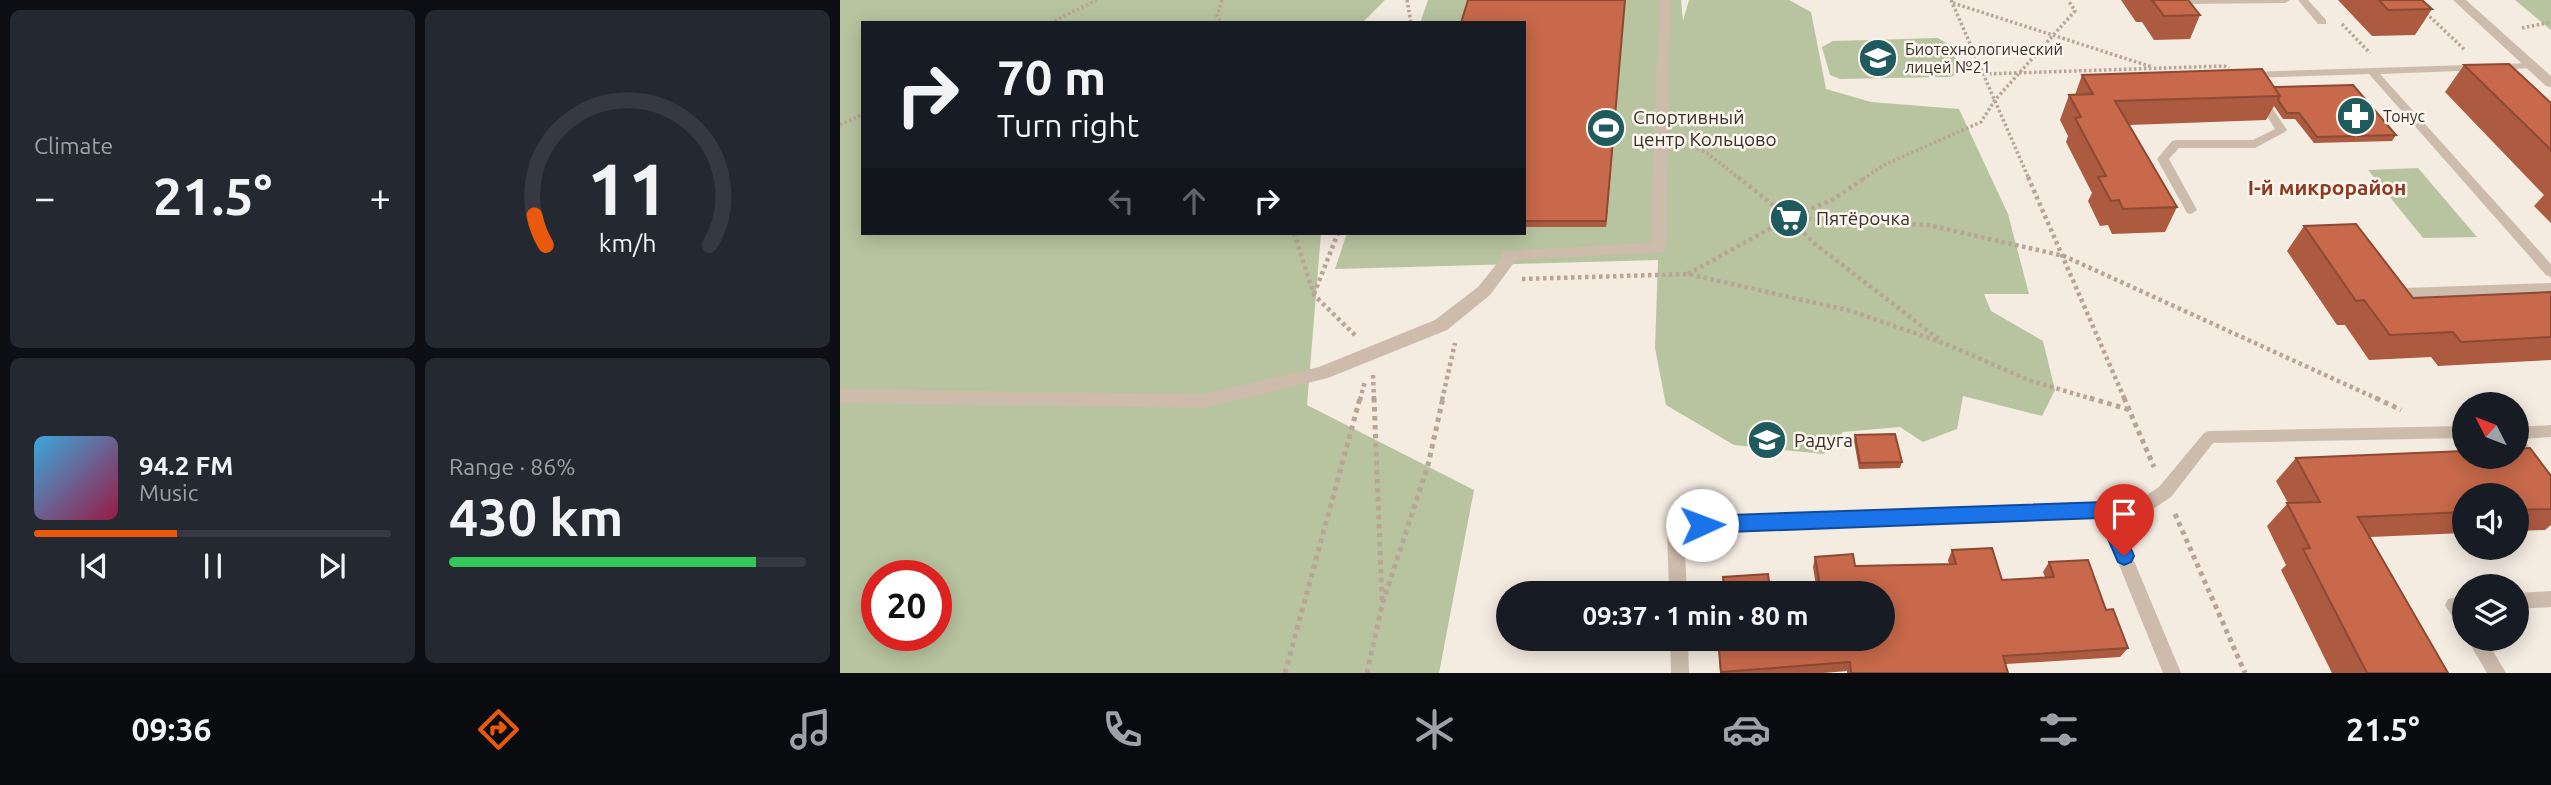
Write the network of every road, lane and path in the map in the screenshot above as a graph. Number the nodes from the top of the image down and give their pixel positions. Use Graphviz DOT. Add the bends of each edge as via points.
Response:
graph roads {
  1 [pos="1097,0"];
  2 [pos="1222,0"];
  3 [pos="1407,0"];
  4 [pos="1665,0"];
  5 [pos="2068,0"];
  6 [pos="2285,0"];
  7 [pos="2302,0"];
  8 [pos="2459,0"];
  9 [pos="1952,1"];
  10 [pos="2186,1"];
  11 [pos="2319,19"];
  12 [pos="1054,21"];
  13 [pos="1221,21"];
  14 [pos="1411,21"];
  15 [pos="2551,22"];
  16 [pos="2521,29"];
  17 [pos="2053,35"];
  18 [pos="2374,57"];
  19 [pos="2532,66"];
  20 [pos="2157,68"];
  21 [pos="2371,70"];
  22 [pos="2019,73"];
  23 [pos="1984,74"];
  24 [pos="2246,75"];
  25 [pos="2551,83"];
  26 [pos="1995,100"];
  27 [pos="861,115"];
  28 [pos="840,125"];
  29 [pos="1661,131"];
  30 [pos="2191,210"];
  31 [pos="1789,218"];
  32 [pos="1295,235"];
  33 [pos="1337,235"];
  34 [pos="2063,256"];
  35 [pos="2551,272"];
  36 [pos="1688,274"];
  37 [pos="1508,280"];
  38 [pos="2551,288"];
  39 [pos="2405,293"];
  40 [pos="1314,295"];
  41 [pos="1457,338"];
  42 [pos="1946,344"];
  43 [pos="1372,353"];
  44 [pos="840,396"];
  45 [pos="2130,410"];
  46 [pos="2410,414"];
  47 [pos="2551,431"];
  48 [pos="2452,432"];
  49 [pos="2529,432"];
  50 [pos="2529,458"];
  51 [pos="2551,488"];
  52 [pos="2165,492"];
  53 [pos="2105,510"];
  54 [pos="1677,581"];
  55 [pos="2551,598"];
  56 [pos="2529,600"];
  57 [pos="1382,605"];
  58 [pos="1679,651"];
  59 [pos="2483,651"];
  60 [pos="1285,673"];
  61 [pos="1367,673"];
  62 [pos="1680,673"];
  63 [pos="2172,673"];
  64 [pos="2245,673"];
  65 [pos="2497,673"];
  1 -- 12 [label="path"];
  2 -- 13 [label="path" via="1217,16"];
  3 -- 14 [label="path"];
  4 -- 29 [label="street"];
  5 -- 17 [label="path" via="2074,11"];
  6 -- 10 [label="lane"];
  7 -- 11 [label="lane"];
  8 -- 19 [label="street"];
  9 -- 17 [label="path"];
  9 -- 23 [label="path"];
  11 -- 18 [label="path" via="2337,20"];
  15 -- 16 [label="path"];
  17 -- 20 [label="path"];
  17 -- 22 [label="path"];
  19 -- 21 [label="lane"];
  19 -- 25 [label="street"];
  20 -- 22 [label="path"];
  20 -- 24 [label="path" via="2224,66"];
  21 -- 24 [label="lane"];
  21 -- 35 [label="lane"];
  22 -- 23 [label="path"];
  22 -- 26 [label="path"];
  23 -- 26 [label="path"];
  24 -- 30 [label="lane" via="2281,130 2255,144 2176,144 2163,159"];
  26 -- 31 [label="path" via="1981,122 1884,164 1834,199"];
  26 -- 34 [label="path"];
  27 -- 28 [label="path"];
  29 -- 31 [label="path" via="1707,153"];
  29 -- 43 [label="street" via="1658,248 1509,255 1483,290 1441,326"];
  31 -- 34 [label="path" via="1928,225"];
  31 -- 36 [label="path"];
  31 -- 42 [label="path" via="1815,244"];
  32 -- 40 [label="path"];
  33 -- 40 [label="path"];
  34 -- 45 [label="path"];
  34 -- 46 [label="path"];
  36 -- 37 [label="path"];
  36 -- 42 [label="path" via="1851,311"];
  38 -- 39 [label="lane"];
  40 -- 43 [label="path"];
  41 -- 57 [label="path" via="1428,465"];
  42 -- 45 [label="path" via="2031,381"];
  43 -- 44 [label="street" via="1322,373 1205,401"];
  43 -- 57 [label="path"];
  43 -- 60 [label="path"];
  45 -- 52 [label="path"];
  47 -- 49 [label="lane"];
  48 -- 52 [label="lane" via="2209,437"];
  50 -- 51 [label="lane"];
  52 -- 53 [label="lane" via="2138,510"];
  52 -- 64 [label="path"];
  53 -- 54 [label="lane" via="1675,526"];
  53 -- 63 [label="lane"];
  55 -- 56 [label="lane"];
  57 -- 61 [label="path"];
  58 -- 62 [label="lane"];
  59 -- 65 [label="lane"];
}
